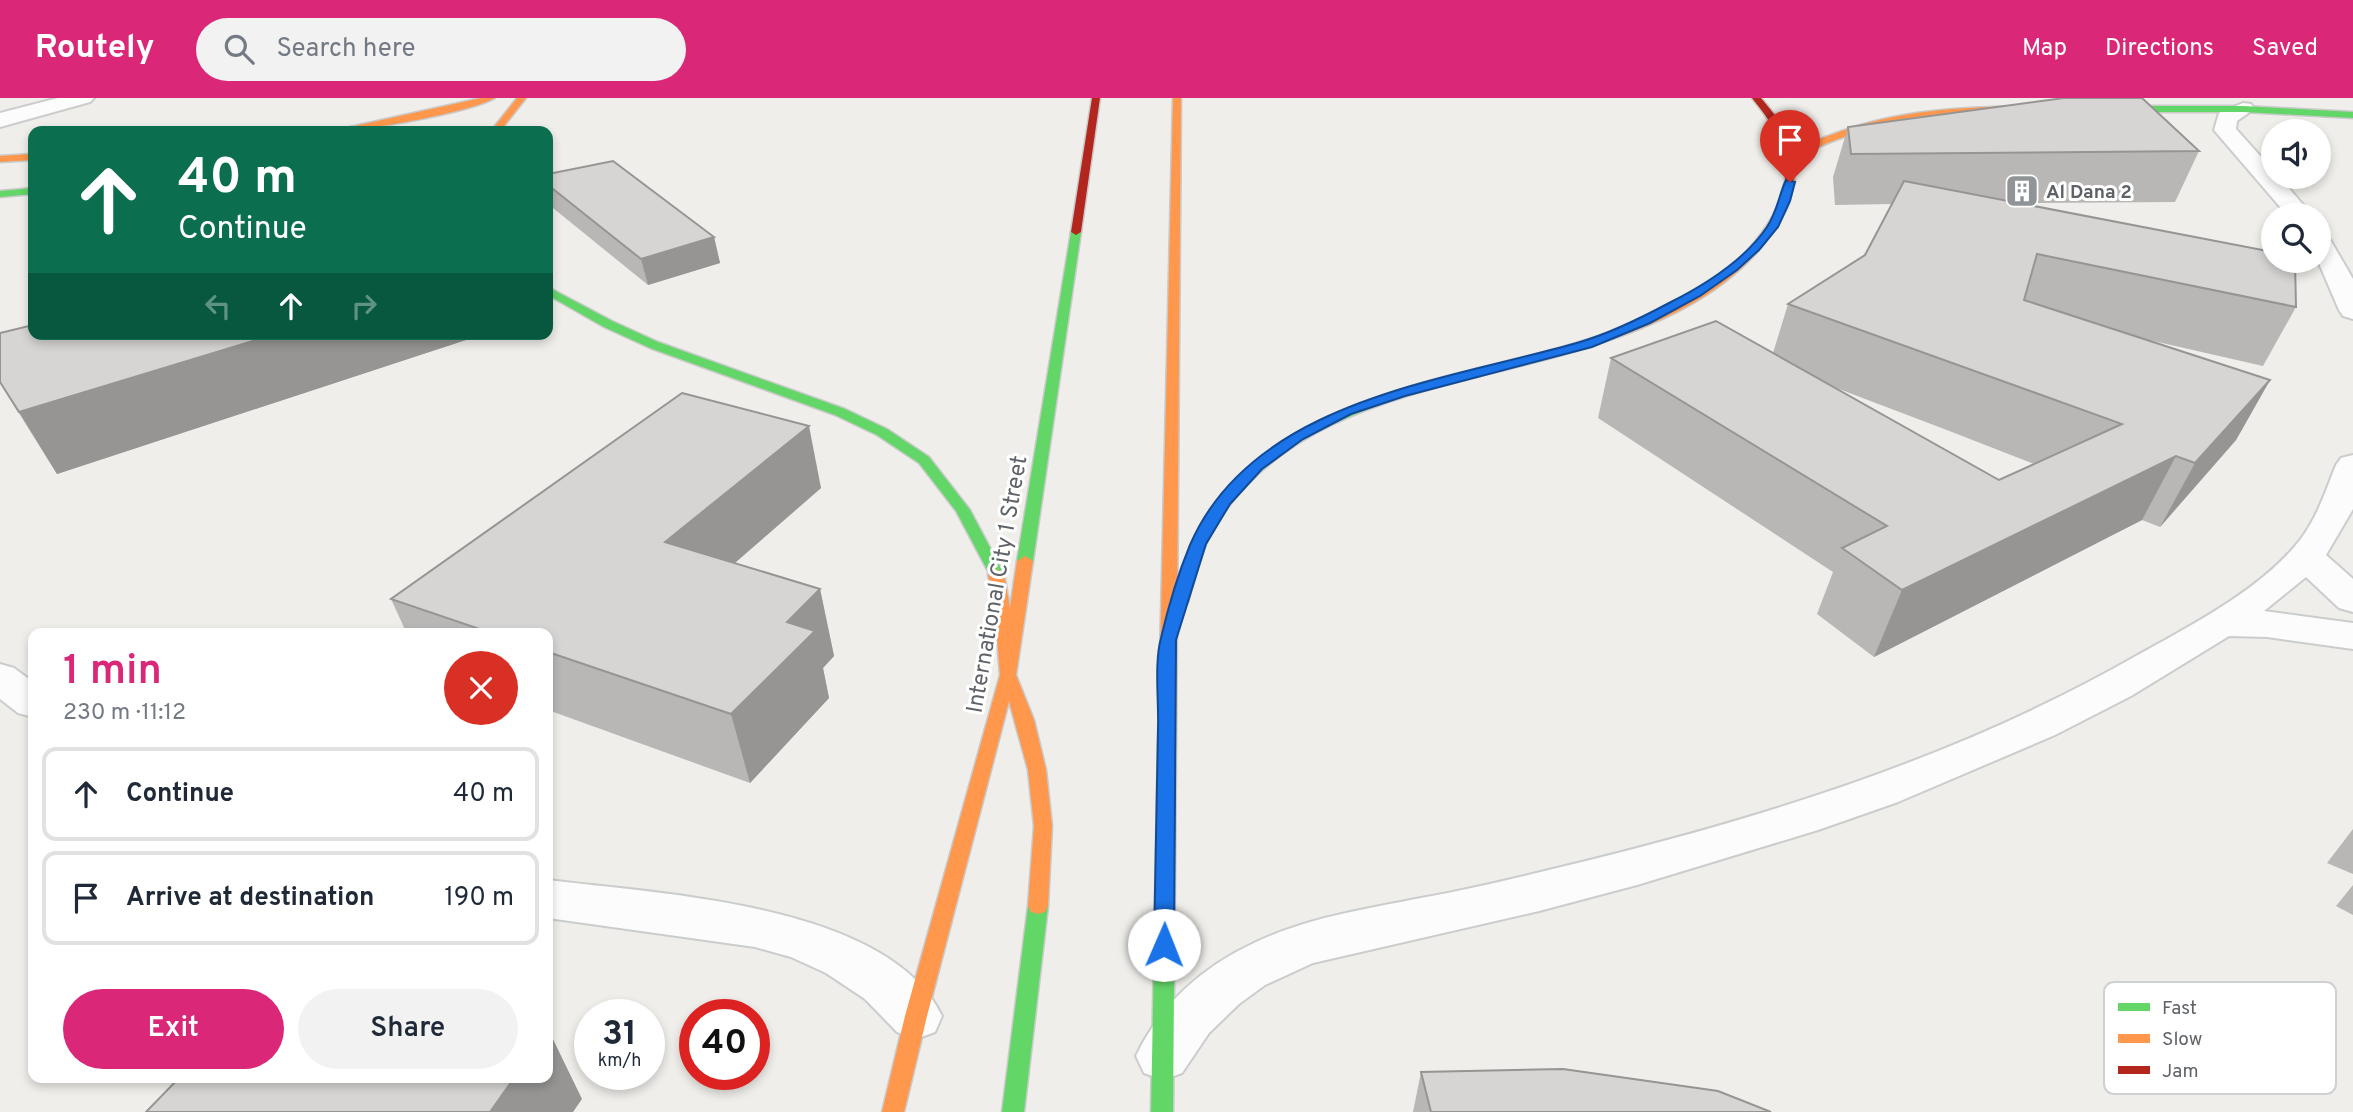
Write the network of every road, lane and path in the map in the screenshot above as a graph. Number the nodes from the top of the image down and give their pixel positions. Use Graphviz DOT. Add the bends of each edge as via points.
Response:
graph roads {
  1 [pos="83,98"];
  2 [pos="491,98"];
  3 [pos="522,98"];
  4 [pos="1096,98"];
  5 [pos="1177,98"];
  6 [pos="1756,98"];
  7 [pos="2043,109"];
  8 [pos="2083,109"];
  9 [pos="2243,109"];
  10 [pos="2353,115"];
  11 [pos="0,120"];
  12 [pos="364,126"];
  13 [pos="499,126"];
  14 [pos="1792,156"];
  15 [pos="28,157"];
  16 [pos="0,159"];
  17 [pos="28,191"];
  18 [pos="0,194"];
  19 [pos="2289,203"];
  20 [pos="2331,261"];
  21 [pos="553,293"];
  22 [pos="2353,310"];
  23 [pos="2353,465"];
  24 [pos="2306,556"];
  25 [pos="2353,600"];
  26 [pos="2221,623"];
  27 [pos="2353,636"];
  28 [pos="1168,640"];
  29 [pos="1008,675"];
  30 [pos="0,678"];
  31 [pos="28,699"];
  32 [pos="553,901"];
  33 [pos="916,1016"];
  34 [pos="1163,1056"];
  35 [pos="893,1112"];
  36 [pos="1013,1112"];
  37 [pos="1162,1112"];
  1 -- 11 [label="street"];
  2 -- 12 [label="street"];
  3 -- 13 [label="street"];
  4 -- 29 [label="street, International City 1 Street"];
  5 -- 28 [label="street"];
  6 -- 14 [label="street"];
  7 -- 14 [label="street" via="1967,109 1880,120 1844,129"];
  8 -- 9 [label="street"];
  9 -- 10 [label="street"];
  9 -- 19 [label="street" via="2227,118 2225,130"];
  14 -- 28 [label="street" via="1788,191 1773,227 1740,262 1696,294 1588,344 1400,393 1347,412 1299,436 1257,466 1224,502 1198,544"];
  15 -- 16 [label="street"];
  17 -- 18 [label="street"];
  20 -- 22 [label="street"];
  21 -- 29 [label="street" via="654,345 840,412 924,460 963,510 996,574"];
  23 -- 24 [label="street" via="2340,501"];
  24 -- 25 [label="street"];
  24 -- 26 [label="street"];
  26 -- 27 [label="street" via="2267,624"];
  26 -- 34 [label="street" via="2150,668 2056,716 1972,756 1879,792 1668,859 1538,892 1331,934 1280,951 1234,978 1194,1012"];
  28 -- 34 [label="street"];
  29 -- 33 [label="street, International City 1 Street"];
  29 -- 36 [label="street" via="1037,770 1043,826"];
  30 -- 31 [label="street"];
  32 -- 33 [label="street" via="755,927 802,939 844,958 883,984"];
  33 -- 35 [label="street, International City 1 Street"];
  34 -- 37 [label="street"];
}
